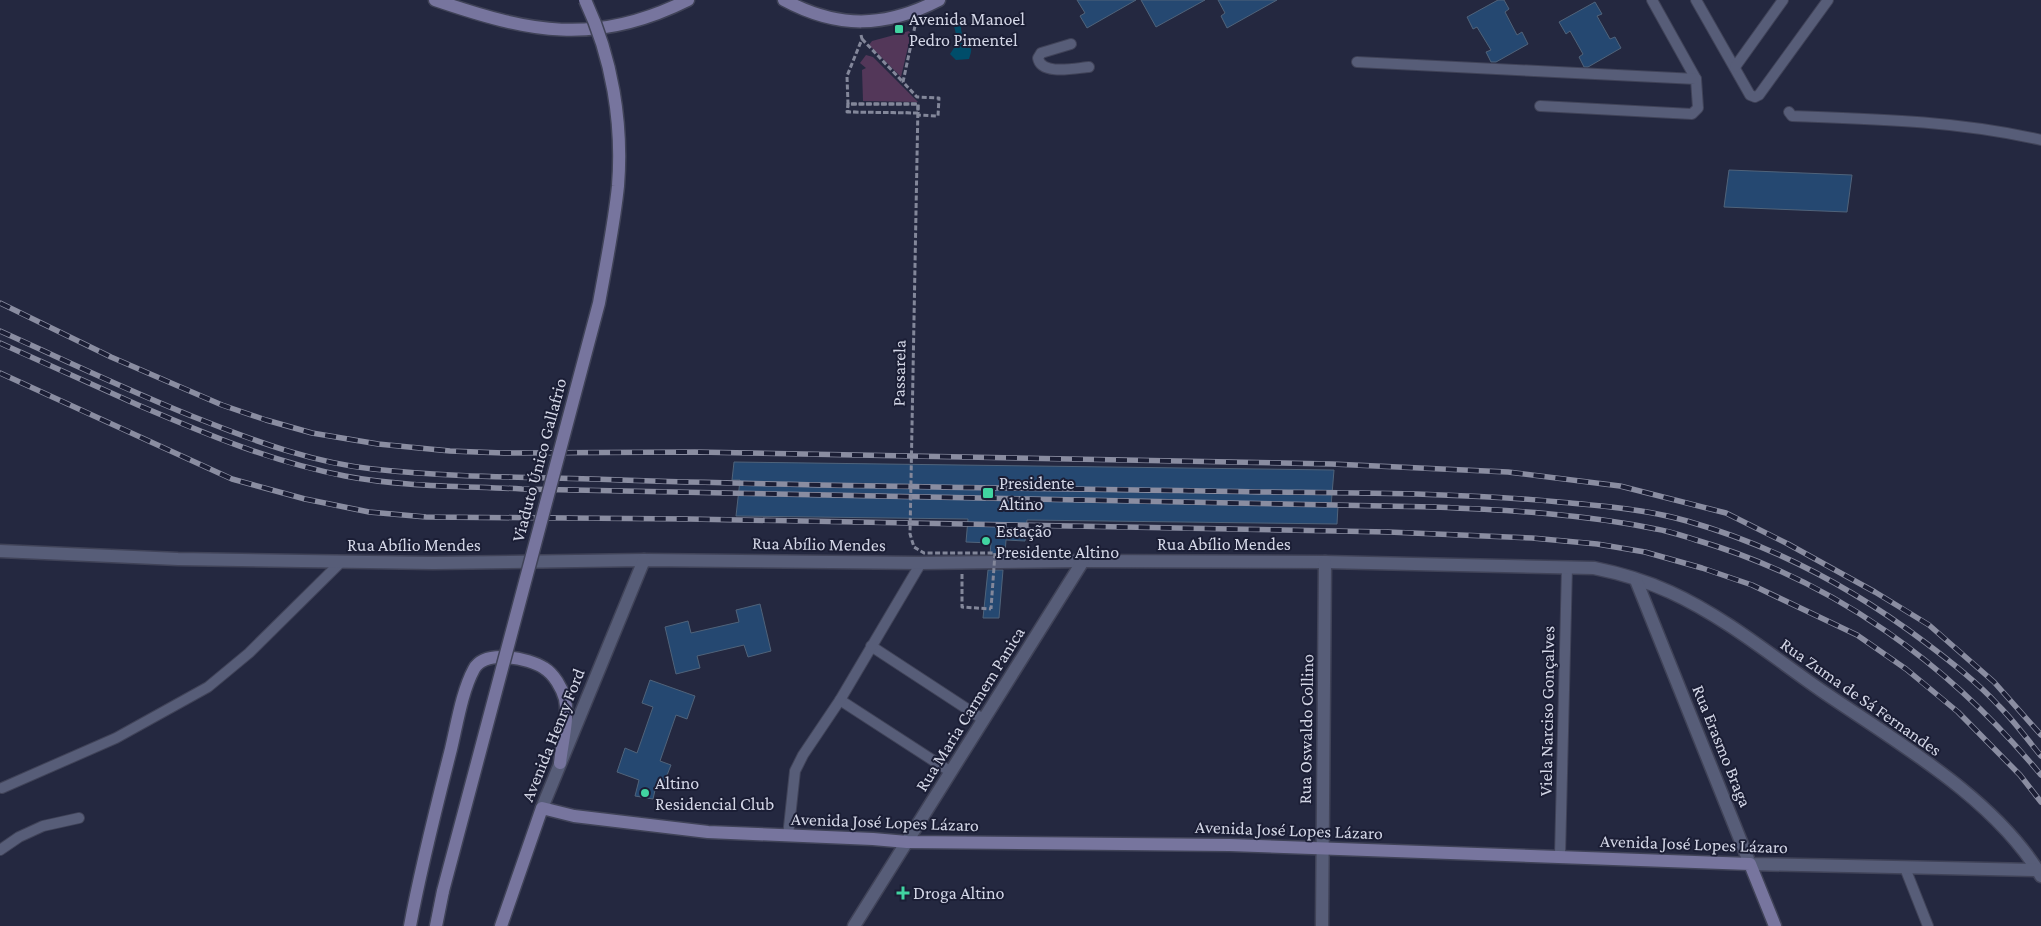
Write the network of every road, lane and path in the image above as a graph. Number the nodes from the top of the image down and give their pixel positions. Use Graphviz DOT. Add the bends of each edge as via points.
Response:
graph roads {
  1 [pos="434,0"];
  2 [pos="586,0"];
  3 [pos="688,0"];
  4 [pos="784,0"];
  5 [pos="939,0"];
  6 [pos="1652,0"];
  7 [pos="1696,0"];
  8 [pos="1783,0"];
  9 [pos="1828,0"];
  10 [pos="924,6"];
  11 [pos="859,22"];
  12 [pos="862,39"];
  13 [pos="1070,44"];
  14 [pos="1357,62"];
  15 [pos="1090,67"];
  16 [pos="1735,67"];
  17 [pos="1696,78"];
  18 [pos="903,82"];
  19 [pos="848,104"];
  20 [pos="874,104"];
  21 [pos="1540,106"];
  22 [pos="1789,112"];
  23 [pos="918,115"];
  24 [pos="2041,140"];
  25 [pos="0,551"];
  26 [pos="644,560"];
  27 [pos="1083,561"];
  28 [pos="341,562"];
  29 [pos="1325,562"];
  30 [pos="921,563"];
  31 [pos="963,563"];
  32 [pos="1567,567"];
  33 [pos="1636,580"];
  34 [pos="871,646"];
  35 [pos="840,700"];
  36 [pos="984,720"];
  37 [pos="560,763"];
  38 [pos="951,772"];
  39 [pos="2,788"];
  40 [pos="542,808"];
  41 [pos="79,818"];
  42 [pos="788,836"];
  43 [pos="907,842"];
  44 [pos="1322,848"];
  45 [pos="0,850"];
  46 [pos="1560,856"];
  47 [pos="1750,864"];
  48 [pos="1905,868"];
  49 [pos="2039,873"];
  50 [pos="410,926"];
  51 [pos="436,926"];
  52 [pos="501,926"];
  53 [pos="854,926"];
  54 [pos="1322,926"];
  55 [pos="1774,926"];
  56 [pos="1928,926"];
  1 -- 3 [label="main road" via="526,27 587,31 628,23"];
  2 -- 51 [label="main road, Viaduto Único Gallafrio, bridge" via="616,98 618,176 611,236 599,303 442,891"];
  4 -- 11 [label="main road" via="821,16"];
  5 -- 10 [label="main road"];
  6 -- 17 [label="lane"];
  7 -- 16 [label="lane"];
  8 -- 16 [label="lane"];
  9 -- 16 [label="lane" via="1757,96 1750,95"];
  10 -- 11 [label="main road" via="872,22"];
  10 -- 18 [label="path"];
  11 -- 12 [label="path"];
  12 -- 18 [label="path"];
  12 -- 19 [label="path" via="847,76"];
  13 -- 15 [label="lane" via="1041,53 1038,62 1054,70"];
  14 -- 17 [label="lane"];
  17 -- 21 [label="lane" via="1698,108 1692,114"];
  18 -- 23 [label="path" via="917,97 939,98 938,116"];
  19 -- 20 [label="path, bridge"];
  19 -- 20 [label="path, bridge" via="848,112 918,113 918,104"];
  20 -- 23 [label="path, bridge" via="883,104 891,104 900,104 918,104 918,113 848,112 848,104 883,104 892,104 918,104"];
  22 -- 24 [label="lane" via="1792,116 1952,124"];
  23 -- 31 [label="path, Passarela, bridge" via="911,538 917,550 928,554 995,553 991,609 962,607"];
  25 -- 28 [label="street, Rua Abílio Mendes"];
  26 -- 28 [label="street, Rua Abílio Mendes"];
  26 -- 30 [label="street, Rua Abílio Mendes"];
  26 -- 37 [label="street, Avenida Henry Ford"];
  27 -- 29 [label="street, Rua Abílio Mendes"];
  27 -- 31 [label="street, Rua Abílio Mendes"];
  27 -- 36 [label="street, Rua Maria Carmem Panica"];
  28 -- 39 [label="lane" via="249,653 208,687 116,738"];
  29 -- 32 [label="street, Rua Abílio Mendes"];
  29 -- 44 [label="street, Rua Oswaldo Collino"];
  30 -- 31 [label="street, Rua Abílio Mendes"];
  30 -- 34 [label="lane"];
  32 -- 33 [label="street, Rua Abílio Mendes" via="1612,572"];
  32 -- 46 [label="lane, Viela Narciso Gonçalves"];
  33 -- 47 [label="street, Rua Erasmo Braga"];
  33 -- 49 [label="street, Rua Zuma de Sá Fernandes" via="1669,592 1721,620 1936,771 1986,809 2011,835"];
  34 -- 35 [label="lane"];
  34 -- 36 [label="lane"];
  35 -- 38 [label="lane"];
  35 -- 42 [label="lane" via="795,771"];
  36 -- 38 [label="street, Rua Maria Carmem Panica"];
  37 -- 40 [label="street, Avenida Henry Ford"];
  37 -- 50 [label="main road" via="565,700 550,673 543,667 512,657 487,658 475,667 457,723"];
  38 -- 43 [label="street, Rua Maria Carmem Panica"];
  40 -- 42 [label="main road, Avenida José Lopes Lázaro" via="593,819 708,832"];
  40 -- 52 [label="main road, Avenida Henry Ford"];
  41 -- 45 [label="lane" via="44,826"];
  42 -- 43 [label="main road, Avenida José Lopes Lázaro"];
  43 -- 44 [label="main road, Avenida José Lopes Lázaro"];
  43 -- 53 [label="street, Rua Maria Carmem Panica"];
  44 -- 46 [label="main road, Avenida José Lopes Lázaro"];
  44 -- 54 [label="street, Rua Oswaldo Collino"];
  46 -- 47 [label="main road, Avenida José Lopes Lázaro"];
  47 -- 48 [label="street, Avenida José Lopes Lázaro"];
  47 -- 55 [label="main road, Rua Erasmo Braga"];
  48 -- 49 [label="street, Avenida José Lopes Lázaro"];
  48 -- 56 [label="lane"];
}
